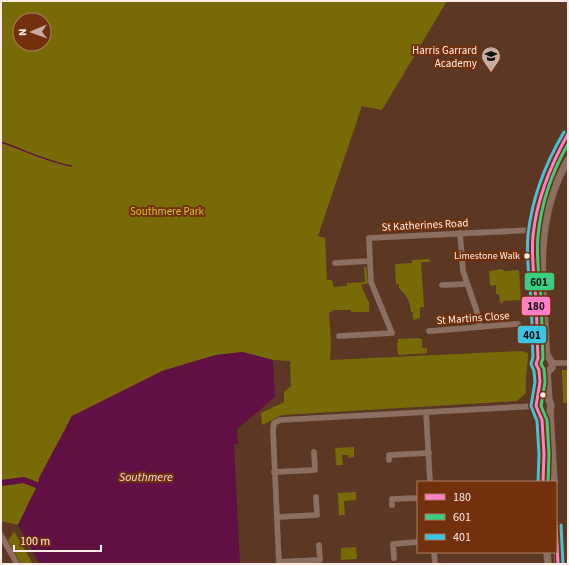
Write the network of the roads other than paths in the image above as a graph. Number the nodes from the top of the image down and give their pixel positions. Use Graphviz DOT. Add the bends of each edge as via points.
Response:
graph roads {
  1 [pos="568,134"];
  2 [pos="568,160"];
  3 [pos="533,230"];
  4 [pos="543,231"];
  5 [pos="460,233"];
  6 [pos="370,261"];
  7 [pos="335,263"];
  8 [pos="467,284"];
  9 [pos="442,285"];
  10 [pos="518,324"];
  11 [pos="480,327"];
  12 [pos="430,331"];
  13 [pos="339,336"];
  14 [pos="548,356"];
  15 [pos="538,358"];
  16 [pos="552,363"];
  17 [pos="568,363"];
  18 [pos="539,370"];
  19 [pos="547,371"];
  20 [pos="549,400"];
  21 [pos="538,406"];
  22 [pos="550,411"];
  23 [pos="426,412"];
  24 [pos="314,452"];
  25 [pos="429,453"];
  26 [pos="389,460"];
  27 [pos="274,472"];
  28 [pos="430,481"];
  29 [pos="543,481"];
  30 [pos="554,481"];
  31 [pos="316,497"];
  32 [pos="417,498"];
  33 [pos="392,505"];
  34 [pos="277,517"];
  35 [pos="1,535"];
  36 [pos="417,542"];
  37 [pos="557,544"];
  38 [pos="319,545"];
  39 [pos="434,553"];
  40 [pos="547,553"];
  41 [pos="394,558"];
  42 [pos="279,563"];
  43 [pos="17,564"];
  44 [pos="435,564"];
  45 [pos="548,564"];
  46 [pos="558,564"];
  1 -- 3 [label="street" via="544,183"];
  2 -- 4 [label="street" via="554,186"];
  3 -- 4 [label="street"];
  3 -- 5 [label="street, St Katherines Road"];
  3 -- 15 [label="street"];
  4 -- 14 [label="street" via="542,260"];
  5 -- 6 [label="street, St Katherines Road" via="369,238"];
  5 -- 8 [label="street" via="462,271"];
  6 -- 7 [label="street"];
  6 -- 13 [label="street, St Katherines Road" via="372,282 392,333"];
  8 -- 9 [label="street"];
  8 -- 11 [label="street"];
  10 -- 11 [label="street, St Martins Close"];
  11 -- 12 [label="street, St Martins Close"];
  14 -- 15 [label="street" via="542,355"];
  14 -- 16 [label="street"];
  15 -- 18 [label="street" via="536,364"];
  16 -- 17 [label="street"];
  16 -- 19 [label="street"];
  18 -- 19 [label="street"];
  18 -- 21 [label="street"];
  19 -- 20 [label="street"];
  20 -- 21 [label="street" via="544,398"];
  20 -- 22 [label="street"];
  21 -- 22 [label="street" via="546,414"];
  21 -- 23 [label="street"];
  21 -- 29 [label="street" via="544,447"];
  22 -- 30 [label="street"];
  23 -- 25 [label="street"];
  23 -- 27 [label="street" via="280,420 274,423 273,430"];
  24 -- 27 [label="street" via="315,470"];
  25 -- 26 [label="street" via="389,455"];
  25 -- 28 [label="street"];
  27 -- 34 [label="street"];
  31 -- 34 [label="street" via="317,515"];
  32 -- 33 [label="street" via="392,500"];
  34 -- 42 [label="street"];
  35 -- 43 [label="street"];
  36 -- 41 [label="street" via="393,544"];
  37 -- 46 [label="street"];
  38 -- 42 [label="street" via="320,560"];
  39 -- 44 [label="street"];
  40 -- 45 [label="street"];
}
